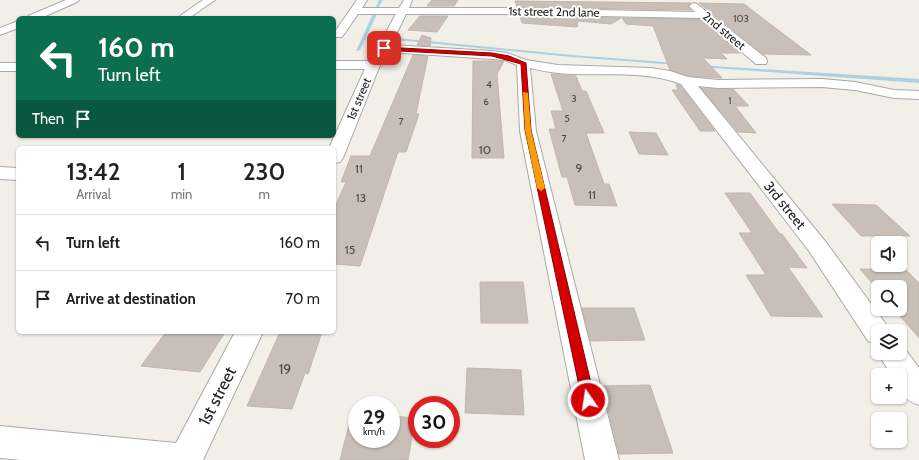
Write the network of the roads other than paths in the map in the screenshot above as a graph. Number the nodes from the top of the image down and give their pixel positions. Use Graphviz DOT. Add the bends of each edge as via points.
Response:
graph roads {
  1 [pos="74,0"];
  2 [pos="210,0"];
  3 [pos="362,0"];
  4 [pos="409,0"];
  5 [pos="687,0"];
  6 [pos="354,11"];
  7 [pos="404,11"];
  8 [pos="705,15"];
  9 [pos="37,16"];
  10 [pos="185,16"];
  11 [pos="16,25"];
  12 [pos="0,32"];
  13 [pos="338,35"];
  14 [pos="384,48"];
  15 [pos="761,61"];
  16 [pos="523,63"];
  17 [pos="373,65"];
  18 [pos="336,66"];
  19 [pos="0,67"];
  20 [pos="16,67"];
  21 [pos="686,81"];
  22 [pos="894,94"];
  23 [pos="919,95"];
  24 [pos="919,110"];
  25 [pos="336,153"];
  26 [pos="0,174"];
  27 [pos="16,174"];
  28 [pos="872,324"];
  29 [pos="248,334"];
  30 [pos="897,360"];
  31 [pos="919,392"];
  32 [pos="0,442"];
  33 [pos="177,460"];
  34 [pos="185,460"];
  35 [pos="602,460"];
  1 -- 9 [label="street"];
  2 -- 10 [label="street"];
  3 -- 6 [label="street"];
  4 -- 7 [label="street, 1st street"];
  5 -- 8 [label="street, 2nd street"];
  6 -- 7 [label="street, 1st street 2nd lane"];
  6 -- 13 [label="street"];
  7 -- 8 [label="street, 1st street 2nd lane"];
  7 -- 14 [label="street, 1st street"];
  8 -- 15 [label="street, 2nd street"];
  11 -- 12 [label="street"];
  14 -- 16 [label="street" via="492,55"];
  14 -- 17 [label="street, 1st street"];
  16 -- 21 [label="street" via="558,69 651,72"];
  16 -- 35 [label="street" via="528,130"];
  17 -- 18 [label="street"];
  17 -- 25 [label="street, 1st street"];
  19 -- 20 [label="street"];
  21 -- 22 [label="street" via="718,84 822,83 855,86"];
  21 -- 28 [label="street, 3rd street" via="817,246"];
  22 -- 23 [label="street"];
  22 -- 24 [label="street"];
  26 -- 27 [label="street"];
  29 -- 34 [label="street, 1st street"];
  30 -- 31 [label="street"];
  32 -- 33 [label="street"];
}
